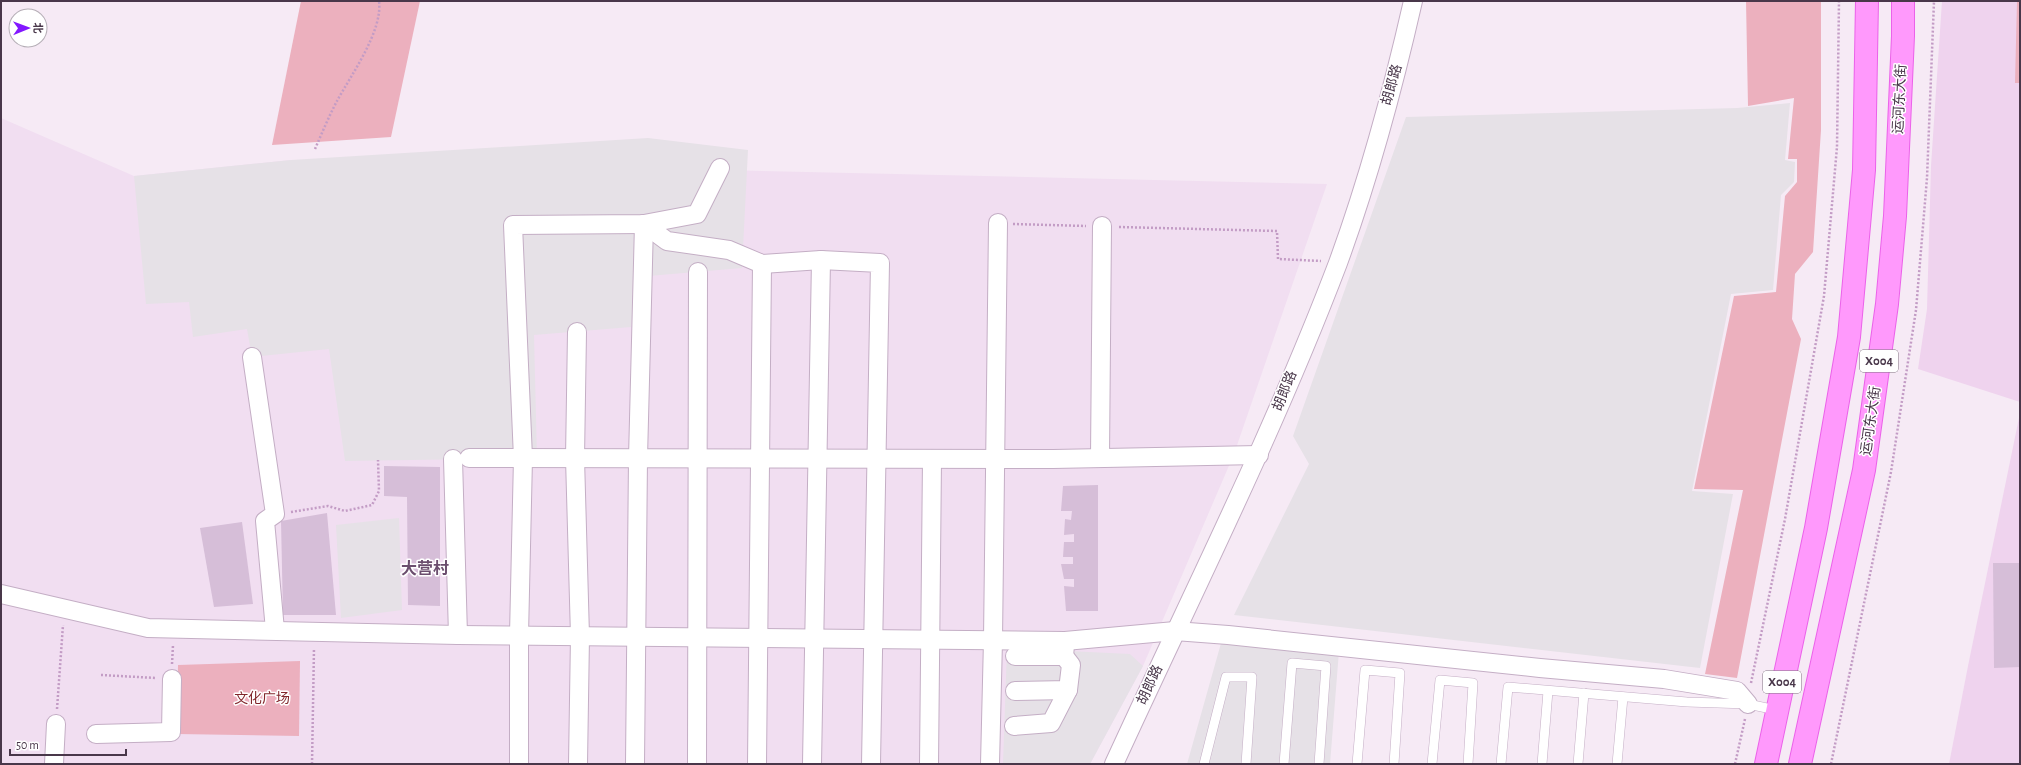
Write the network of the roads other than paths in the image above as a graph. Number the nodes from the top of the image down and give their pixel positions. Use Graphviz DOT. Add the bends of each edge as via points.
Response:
graph roads {
  1 [pos="1413,1"];
  2 [pos="1867,1"];
  3 [pos="1903,1"];
  4 [pos="720,168"];
  5 [pos="998,223"];
  6 [pos="644,224"];
  7 [pos="1102,226"];
  8 [pos="821,260"];
  9 [pos="762,264"];
  10 [pos="698,272"];
  11 [pos="577,332"];
  12 [pos="252,357"];
  13 [pos="1259,455"];
  14 [pos="523,458"];
  15 [pos="575,458"];
  16 [pos="638,458"];
  17 [pos="698,458"];
  18 [pos="876,458"];
  19 [pos="1100,458"];
  20 [pos="760,459"];
  21 [pos="817,459"];
  22 [pos="932,459"];
  23 [pos="996,459"];
  24 [pos="1,594"];
  25 [pos="275,630"];
  26 [pos="1175,631"];
  27 [pos="458,635"];
  28 [pos="519,635"];
  29 [pos="580,636"];
  30 [pos="635,636"];
  31 [pos="697,637"];
  32 [pos="758,638"];
  33 [pos="814,638"];
  34 [pos="873,639"];
  35 [pos="930,639"];
  36 [pos="993,640"];
  37 [pos="1064,648"];
  38 [pos="1015,656"];
  39 [pos="172,679"];
  40 [pos="1068,690"];
  41 [pos="1548,690"];
  42 [pos="1015,691"];
  43 [pos="1584,694"];
  44 [pos="1623,696"];
  45 [pos="1748,704"];
  46 [pos="1776,710"];
  47 [pos="56,724"];
  48 [pos="1014,726"];
  49 [pos="96,734"];
  50 [pos="54,764"];
  51 [pos="519,764"];
  52 [pos="578,764"];
  53 [pos="635,764"];
  54 [pos="697,764"];
  55 [pos="757,764"];
  56 [pos="812,764"];
  57 [pos="871,764"];
  58 [pos="929,764"];
  59 [pos="990,764"];
  60 [pos="1114,764"];
  61 [pos="1204,764"];
  62 [pos="1246,764"];
  63 [pos="1284,764"];
  64 [pos="1319,764"];
  65 [pos="1357,764"];
  66 [pos="1394,764"];
  67 [pos="1432,764"];
  68 [pos="1468,764"];
  69 [pos="1501,764"];
  70 [pos="1542,764"];
  71 [pos="1578,764"];
  72 [pos="1617,764"];
  73 [pos="1766,764"];
  74 [pos="1800,764"];
  1 -- 13 [label="street, 胡郎路" via="1400,59 1338,262"];
  2 -- 46 [label="main road, X004" via="1864,170 1849,337 1816,528"];
  3 -- 74 [label="main road, 运河东大街 / X004" via="1895,216 1887,304 1864,470"];
  4 -- 6 [label="street" via="697,214"];
  5 -- 23 [label="street"];
  6 -- 9 [label="street" via="668,241 729,250"];
  6 -- 14 [label="street" via="513,225"];
  6 -- 16 [label="street"];
  7 -- 19 [label="street"];
  8 -- 9 [label="street"];
  8 -- 18 [label="street" via="880,263"];
  8 -- 21 [label="street"];
  9 -- 20 [label="street"];
  10 -- 17 [label="street"];
  11 -- 15 [label="street"];
  12 -- 25 [label="street" via="275,514 265,521"];
  13 -- 19 [label="street"];
  13 -- 26 [label="street, 胡郎路"];
  14 -- 15 [label="street"];
  14 -- 27 [label="street" via="461,458"];
  14 -- 28 [label="street"];
  15 -- 16 [label="street"];
  15 -- 29 [label="street"];
  16 -- 17 [label="street"];
  16 -- 30 [label="street"];
  17 -- 20 [label="street"];
  17 -- 31 [label="street"];
  18 -- 21 [label="street"];
  18 -- 22 [label="street"];
  18 -- 34 [label="street"];
  19 -- 23 [label="street"];
  20 -- 21 [label="street"];
  20 -- 32 [label="street"];
  21 -- 33 [label="street"];
  22 -- 23 [label="street"];
  22 -- 35 [label="street"];
  23 -- 36 [label="street"];
  24 -- 25 [label="street" via="148,628"];
  25 -- 27 [label="street"];
  26 -- 37 [label="street"];
  26 -- 45 [label="street" via="1664,679 1737,691"];
  26 -- 60 [label="street, 胡郎路"];
  27 -- 28 [label="street"];
  28 -- 29 [label="street"];
  28 -- 51 [label="street"];
  29 -- 30 [label="street"];
  29 -- 52 [label="street"];
  30 -- 31 [label="street"];
  30 -- 53 [label="street"];
  31 -- 32 [label="street"];
  31 -- 54 [label="street"];
  32 -- 33 [label="street"];
  32 -- 55 [label="street"];
  33 -- 34 [label="street"];
  33 -- 56 [label="street"];
  34 -- 35 [label="street"];
  34 -- 57 [label="street"];
  35 -- 36 [label="street"];
  35 -- 58 [label="street"];
  36 -- 37 [label="street"];
  36 -- 59 [label="street"];
  37 -- 38 [label="street"];
  37 -- 40 [label="street" via="1071,665"];
  39 -- 49 [label="street" via="171,732"];
  40 -- 42 [label="street"];
  40 -- 48 [label="street" via="1051,723"];
  41 -- 43 [label="lane"];
  41 -- 69 [label="lane" via="1508,687"];
  41 -- 70 [label="lane"];
  43 -- 44 [label="lane"];
  43 -- 71 [label="lane"];
  44 -- 45 [label="lane"];
  44 -- 72 [label="lane"];
  45 -- 46 [label="lane"];
  46 -- 73 [label="main road, X004"];
  47 -- 50 [label="street"];
  61 -- 62 [label="lane" via="1226,677 1252,677"];
  63 -- 64 [label="lane" via="1292,663 1326,666"];
  65 -- 66 [label="lane" via="1365,670 1400,673"];
  67 -- 68 [label="lane" via="1440,680 1473,683"];
}
